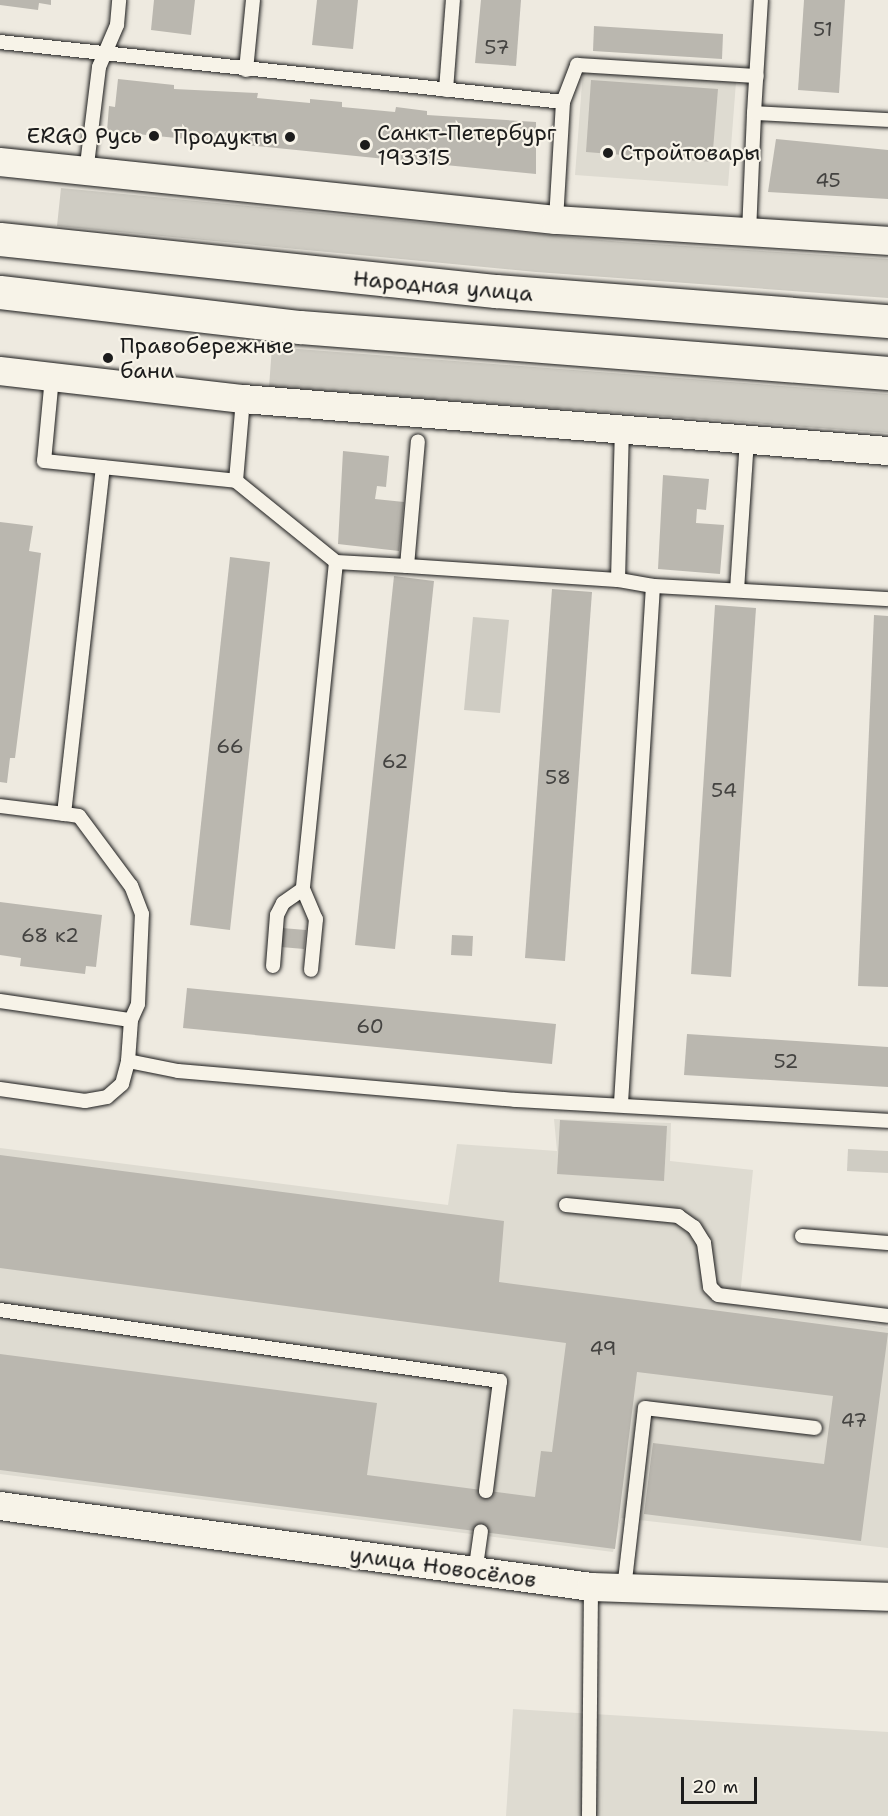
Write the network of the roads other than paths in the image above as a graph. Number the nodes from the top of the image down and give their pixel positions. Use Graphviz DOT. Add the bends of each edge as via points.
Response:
graph roads {
  1 [pos="119,0"];
  2 [pos="253,0"];
  3 [pos="453,0"];
  4 [pos="761,0"];
  5 [pos="0,42"];
  6 [pos="104,55"];
  7 [pos="246,69"];
  8 [pos="757,76"];
  9 [pos="446,90"];
  10 [pos="563,102"];
  11 [pos="754,113"];
  12 [pos="888,120"];
  13 [pos="0,162"];
  14 [pos="86,173"];
  15 [pos="556,220"];
  16 [pos="749,233"];
  17 [pos="0,239"];
  18 [pos="888,241"];
  19 [pos="0,292"];
  20 [pos="888,321"];
  21 [pos="0,371"];
  22 [pos="888,373"];
  23 [pos="52,377"];
  24 [pos="243,399"];
  25 [pos="622,431"];
  26 [pos="418,441"];
  27 [pos="747,441"];
  28 [pos="888,451"];
  29 [pos="103,467"];
  30 [pos="236,481"];
  31 [pos="336,562"];
  32 [pos="407,566"];
  33 [pos="618,580"];
  34 [pos="654,586"];
  35 [pos="737,590"];
  36 [pos="888,599"];
  37 [pos="0,806"];
  38 [pos="64,814"];
  39 [pos="303,889"];
  40 [pos="273,966"];
  41 [pos="311,970"];
  42 [pos="0,1001"];
  43 [pos="132,1020"];
  44 [pos="128,1061"];
  45 [pos="0,1089"];
  46 [pos="621,1103"];
  47 [pos="888,1120"];
  48 [pos="567,1205"];
  49 [pos="802,1236"];
  50 [pos="888,1243"];
  51 [pos="0,1310"];
  52 [pos="888,1316"];
  53 [pos="815,1428"];
  54 [pos="486,1491"];
  55 [pos="0,1506"];
  56 [pos="481,1532"];
  57 [pos="475,1573"];
  58 [pos="591,1587"];
  59 [pos="624,1589"];
  60 [pos="888,1597"];
  61 [pos="589,1816"];
  1 -- 6 [label="lane" via="117,25"];
  2 -- 7 [label="lane"];
  3 -- 9 [label="lane"];
  4 -- 8 [label="lane"];
  5 -- 6 [label="lane"];
  6 -- 7 [label="lane"];
  6 -- 14 [label="lane" via="99,67"];
  7 -- 9 [label="lane"];
  8 -- 10 [label="lane" via="577,65"];
  8 -- 11 [label="lane"];
  9 -- 10 [label="lane"];
  10 -- 15 [label="lane"];
  11 -- 12 [label="lane"];
  11 -- 16 [label="lane"];
  13 -- 14 [label="street"];
  14 -- 15 [label="street"];
  15 -- 16 [label="street"];
  16 -- 18 [label="street"];
  17 -- 20 [label="main road, Народная улица" via="496,291"];
  19 -- 22 [label="main road" via="300,327"];
  21 -- 23 [label="street"];
  23 -- 24 [label="street"];
  23 -- 29 [label="lane" via="44,460"];
  24 -- 25 [label="street"];
  24 -- 30 [label="lane"];
  25 -- 27 [label="street"];
  25 -- 33 [label="lane"];
  26 -- 32 [label="lane"];
  27 -- 28 [label="street"];
  27 -- 35 [label="lane"];
  29 -- 30 [label="lane"];
  29 -- 38 [label="lane"];
  30 -- 31 [label="lane"];
  31 -- 32 [label="lane"];
  31 -- 39 [label="lane"];
  32 -- 33 [label="lane"];
  33 -- 34 [label="lane"];
  34 -- 35 [label="lane"];
  34 -- 46 [label="lane"];
  35 -- 36 [label="lane"];
  37 -- 38 [label="lane"];
  38 -- 43 [label="lane" via="79,816 131,886 142,914 139,994"];
  39 -- 40 [label="lane" via="283,903 277,915"];
  39 -- 41 [label="lane" via="316,919"];
  42 -- 43 [label="lane"];
  43 -- 44 [label="lane"];
  44 -- 45 [label="lane" via="122,1084 107,1097 85,1101"];
  44 -- 46 [label="lane" via="178,1071 515,1100"];
  46 -- 47 [label="lane"];
  48 -- 52 [label="lane" via="678,1216 694,1227 704,1243 710,1287 718,1295"];
  49 -- 50 [label="lane"];
  51 -- 54 [label="lane" via="500,1381"];
  53 -- 59 [label="lane" via="645,1408"];
  55 -- 57 [label="street, улица Новосёлов"];
  56 -- 57 [label="lane"];
  57 -- 58 [label="street, улица Новосёлов"];
  58 -- 59 [label="street, улица Новосёлов"];
  58 -- 61 [label="lane"];
  59 -- 60 [label="street, улица Новосёлов"];
}
